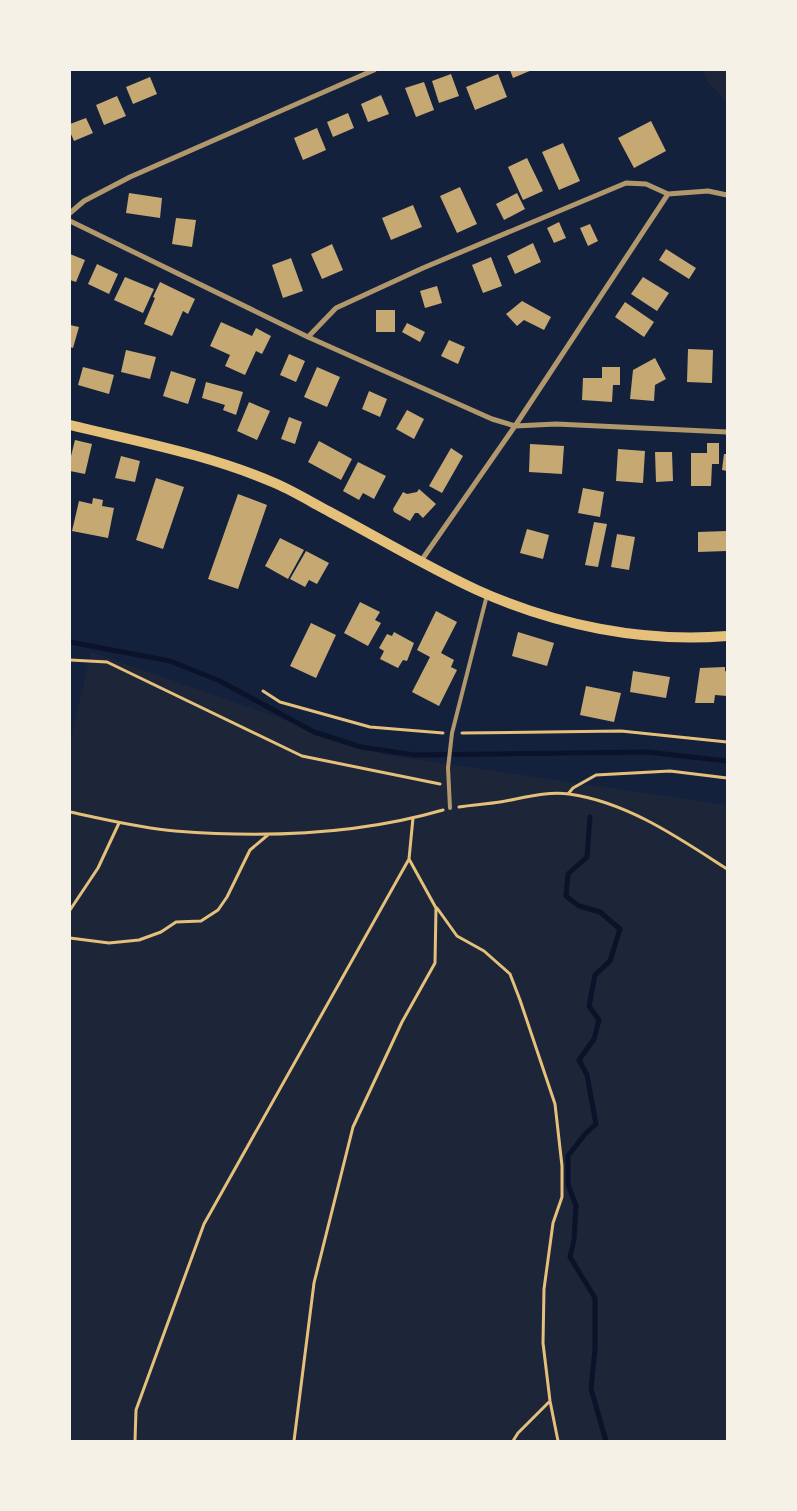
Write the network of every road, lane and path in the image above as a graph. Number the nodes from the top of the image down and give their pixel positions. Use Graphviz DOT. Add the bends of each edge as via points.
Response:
graph roads {
  1 [pos="374,70"];
  2 [pos="668,194"];
  3 [pos="727,195"];
  4 [pos="70,213"];
  5 [pos="70,221"];
  6 [pos="308,337"];
  7 [pos="70,425"];
  8 [pos="516,426"];
  9 [pos="727,432"];
  10 [pos="421,561"];
  11 [pos="487,594"];
  12 [pos="727,636"];
  13 [pos="70,660"];
  14 [pos="263,691"];
  15 [pos="452,733"];
  16 [pos="727,742"];
  17 [pos="727,778"];
  18 [pos="448,786"];
  19 [pos="568,794"];
  20 [pos="450,808"];
  21 [pos="70,812"];
  22 [pos="413,818"];
  23 [pos="119,822"];
  24 [pos="269,834"];
  25 [pos="409,859"];
  26 [pos="727,870"];
  27 [pos="436,908"];
  28 [pos="70,910"];
  29 [pos="71,939"];
  30 [pos="550,1401"];
  31 [pos="135,1441"];
  32 [pos="294,1441"];
  33 [pos="513,1441"];
  34 [pos="558,1441"];
  1 -- 4 [label="street" via="130,177 84,201"];
  2 -- 3 [label="street" via="708,190"];
  2 -- 6 [label="street" via="646,184 626,183 336,308"];
  2 -- 8 [label="street"];
  5 -- 6 [label="street"];
  6 -- 8 [label="street" via="492,419"];
  7 -- 10 [label="main road" via="251,474 304,498"];
  8 -- 9 [label="street" via="556,424"];
  8 -- 10 [label="street"];
  10 -- 11 [label="main road"];
  11 -- 12 [label="main road" via="546,615 616,631 676,637"];
  11 -- 15 [label="lane"];
  13 -- 18 [label="path" via="107,662 302,756"];
  14 -- 15 [label="path" via="280,702 370,727"];
  15 -- 16 [label="path" via="620,731"];
  15 -- 18 [label="lane"];
  17 -- 19 [label="path" via="670,771 596,775"];
  18 -- 20 [label="lane"];
  19 -- 20 [label="path" via="536,795"];
  19 -- 26 [label="path" via="615,805 678,837"];
  20 -- 22 [label="path"];
  21 -- 23 [label="path"];
  22 -- 24 [label="path" via="332,832"];
  22 -- 25 [label="path"];
  23 -- 24 [label="path" via="173,831"];
  23 -- 28 [label="path" via="98,868"];
  24 -- 29 [label="path" via="250,850 218,910 201,921 176,922 139,940 110,943"];
  25 -- 27 [label="path"];
  25 -- 31 [label="path" via="204,1224 136,1410"];
  27 -- 30 [label="path" via="457,936 484,951 510,974 555,1104 562,1197 553,1223 544,1289 543,1343"];
  27 -- 32 [label="path" via="435,963 402,1022 353,1127 314,1283"];
  30 -- 33 [label="path"];
  30 -- 34 [label="path"];
}
